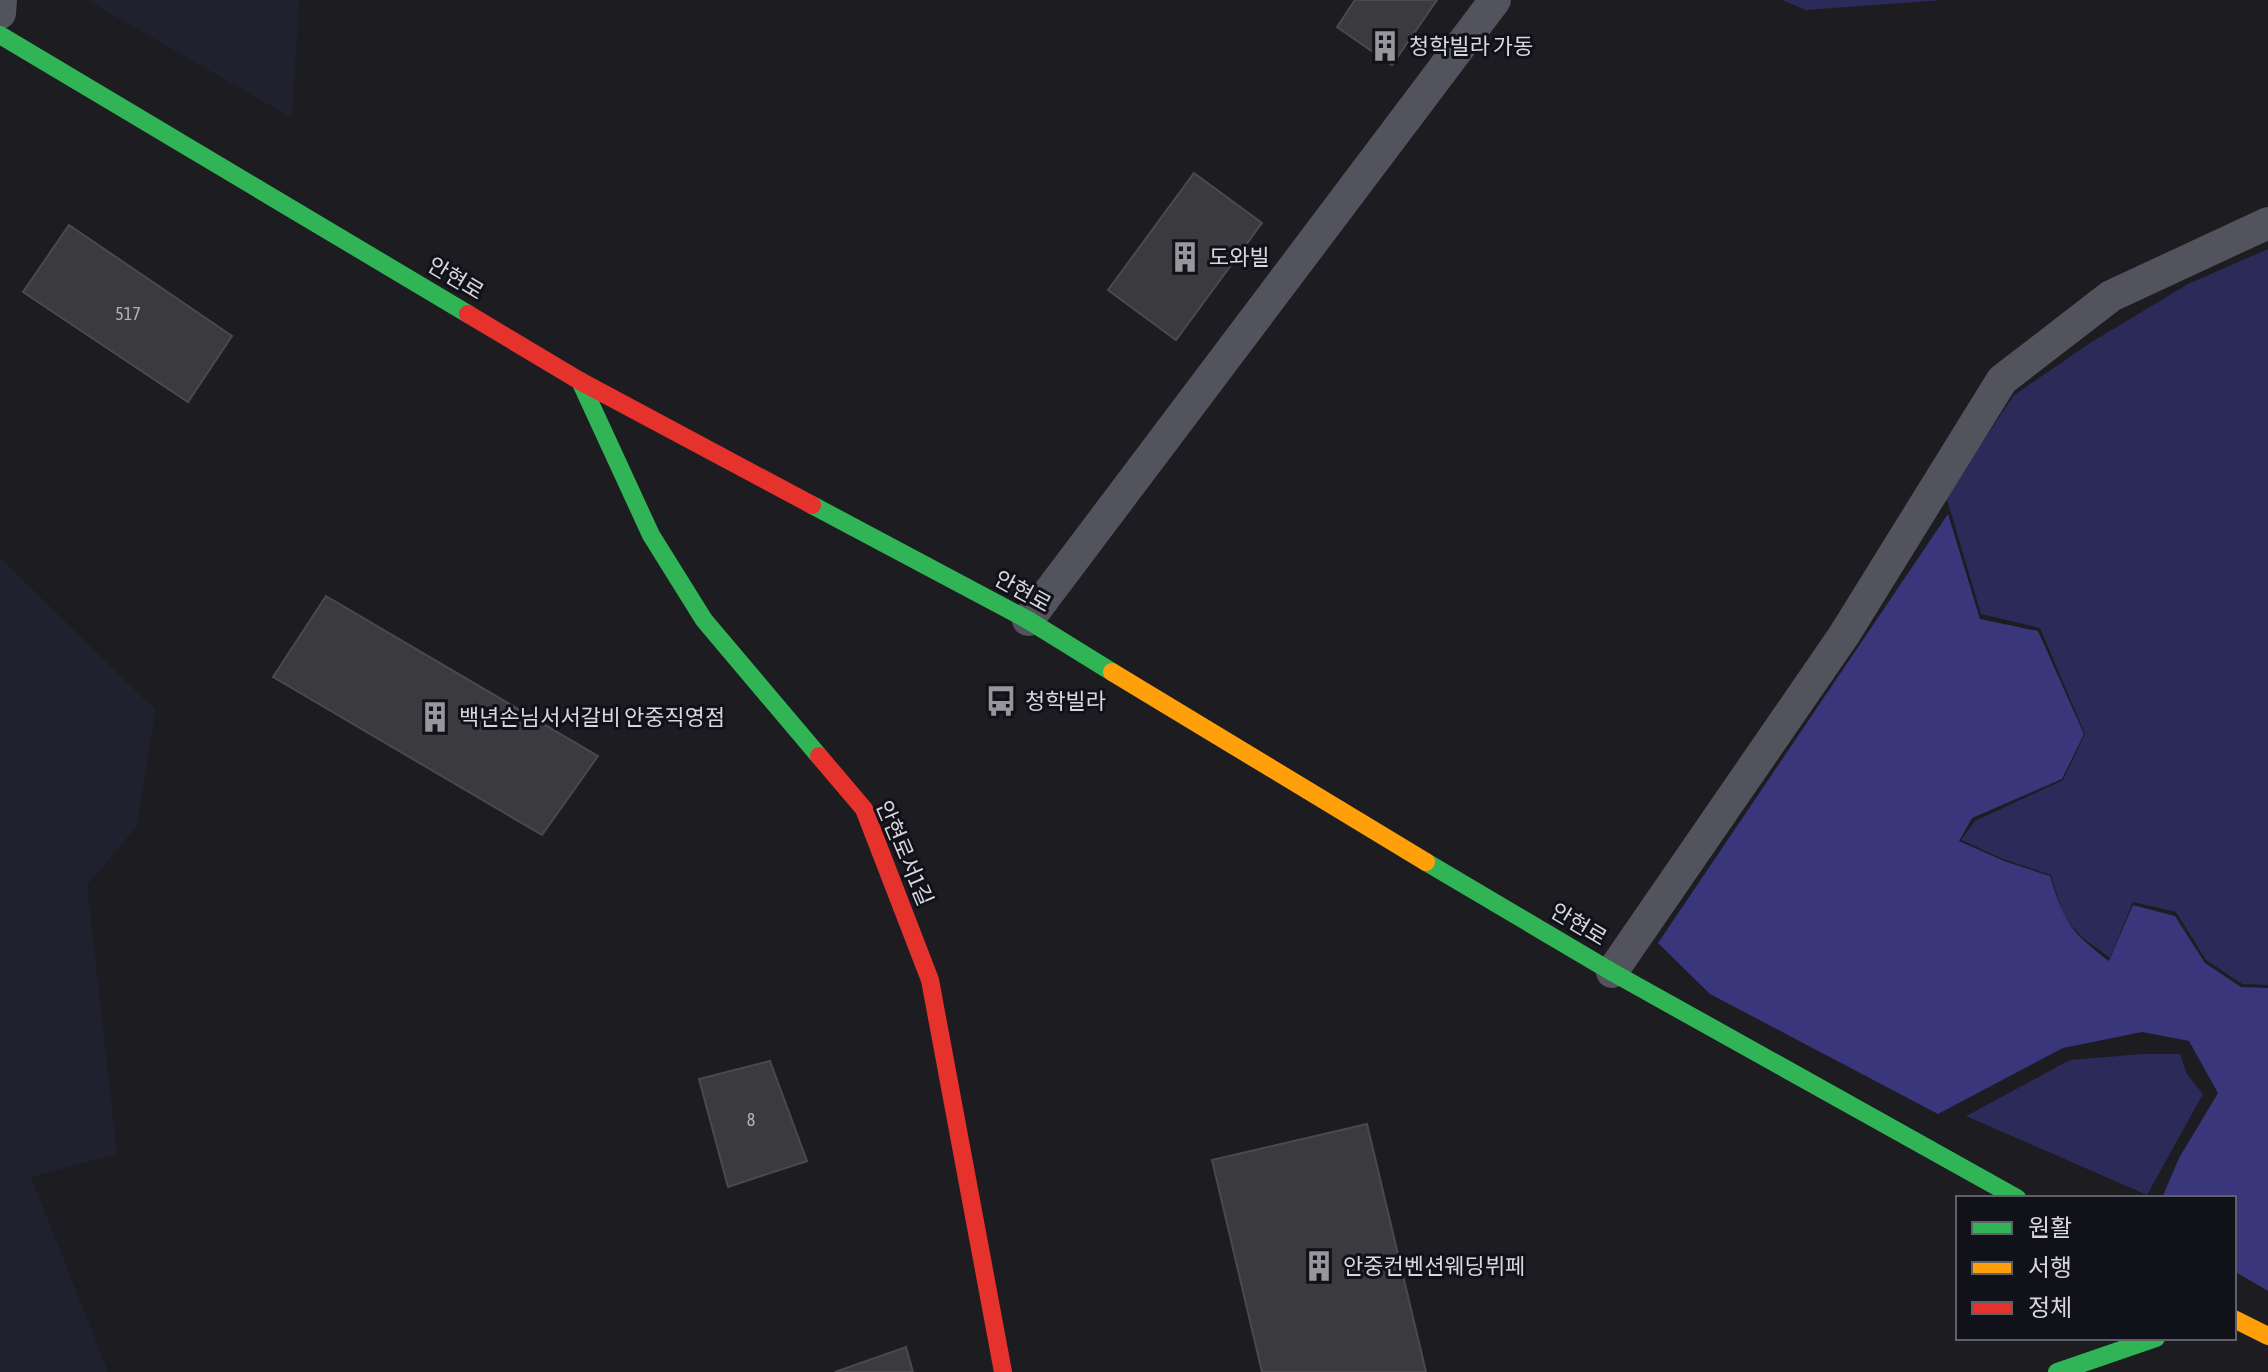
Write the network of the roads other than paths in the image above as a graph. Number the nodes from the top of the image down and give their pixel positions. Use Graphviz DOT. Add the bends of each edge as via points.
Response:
graph roads {
  1 [pos="1,0"];
  2 [pos="1495,0"];
  3 [pos="0,13"];
  4 [pos="0,35"];
  5 [pos="2268,223"];
  6 [pos="580,381"];
  7 [pos="1028,620"];
  8 [pos="1612,972"];
  9 [pos="2013,1196"];
  10 [pos="2236,1320"];
  11 [pos="2268,1336"];
  12 [pos="2150,1340"];
  13 [pos="1003,1372"];
  14 [pos="2057,1372"];
  1 -- 3 [label="lane"];
  2 -- 7 [label="lane"];
  4 -- 6 [label="main road, 안현로"];
  5 -- 8 [label="lane" via="2111,296 2002,380 1844,635"];
  6 -- 7 [label="main road, 안현로"];
  6 -- 13 [label="main road, 안현로서1길" via="651,535 704,620 864,809 930,980"];
  7 -- 8 [label="main road, 안현로"];
  8 -- 9 [label="main road, 안현로"];
  10 -- 11 [label="main road"];
  12 -- 14 [label="main road"];
}
